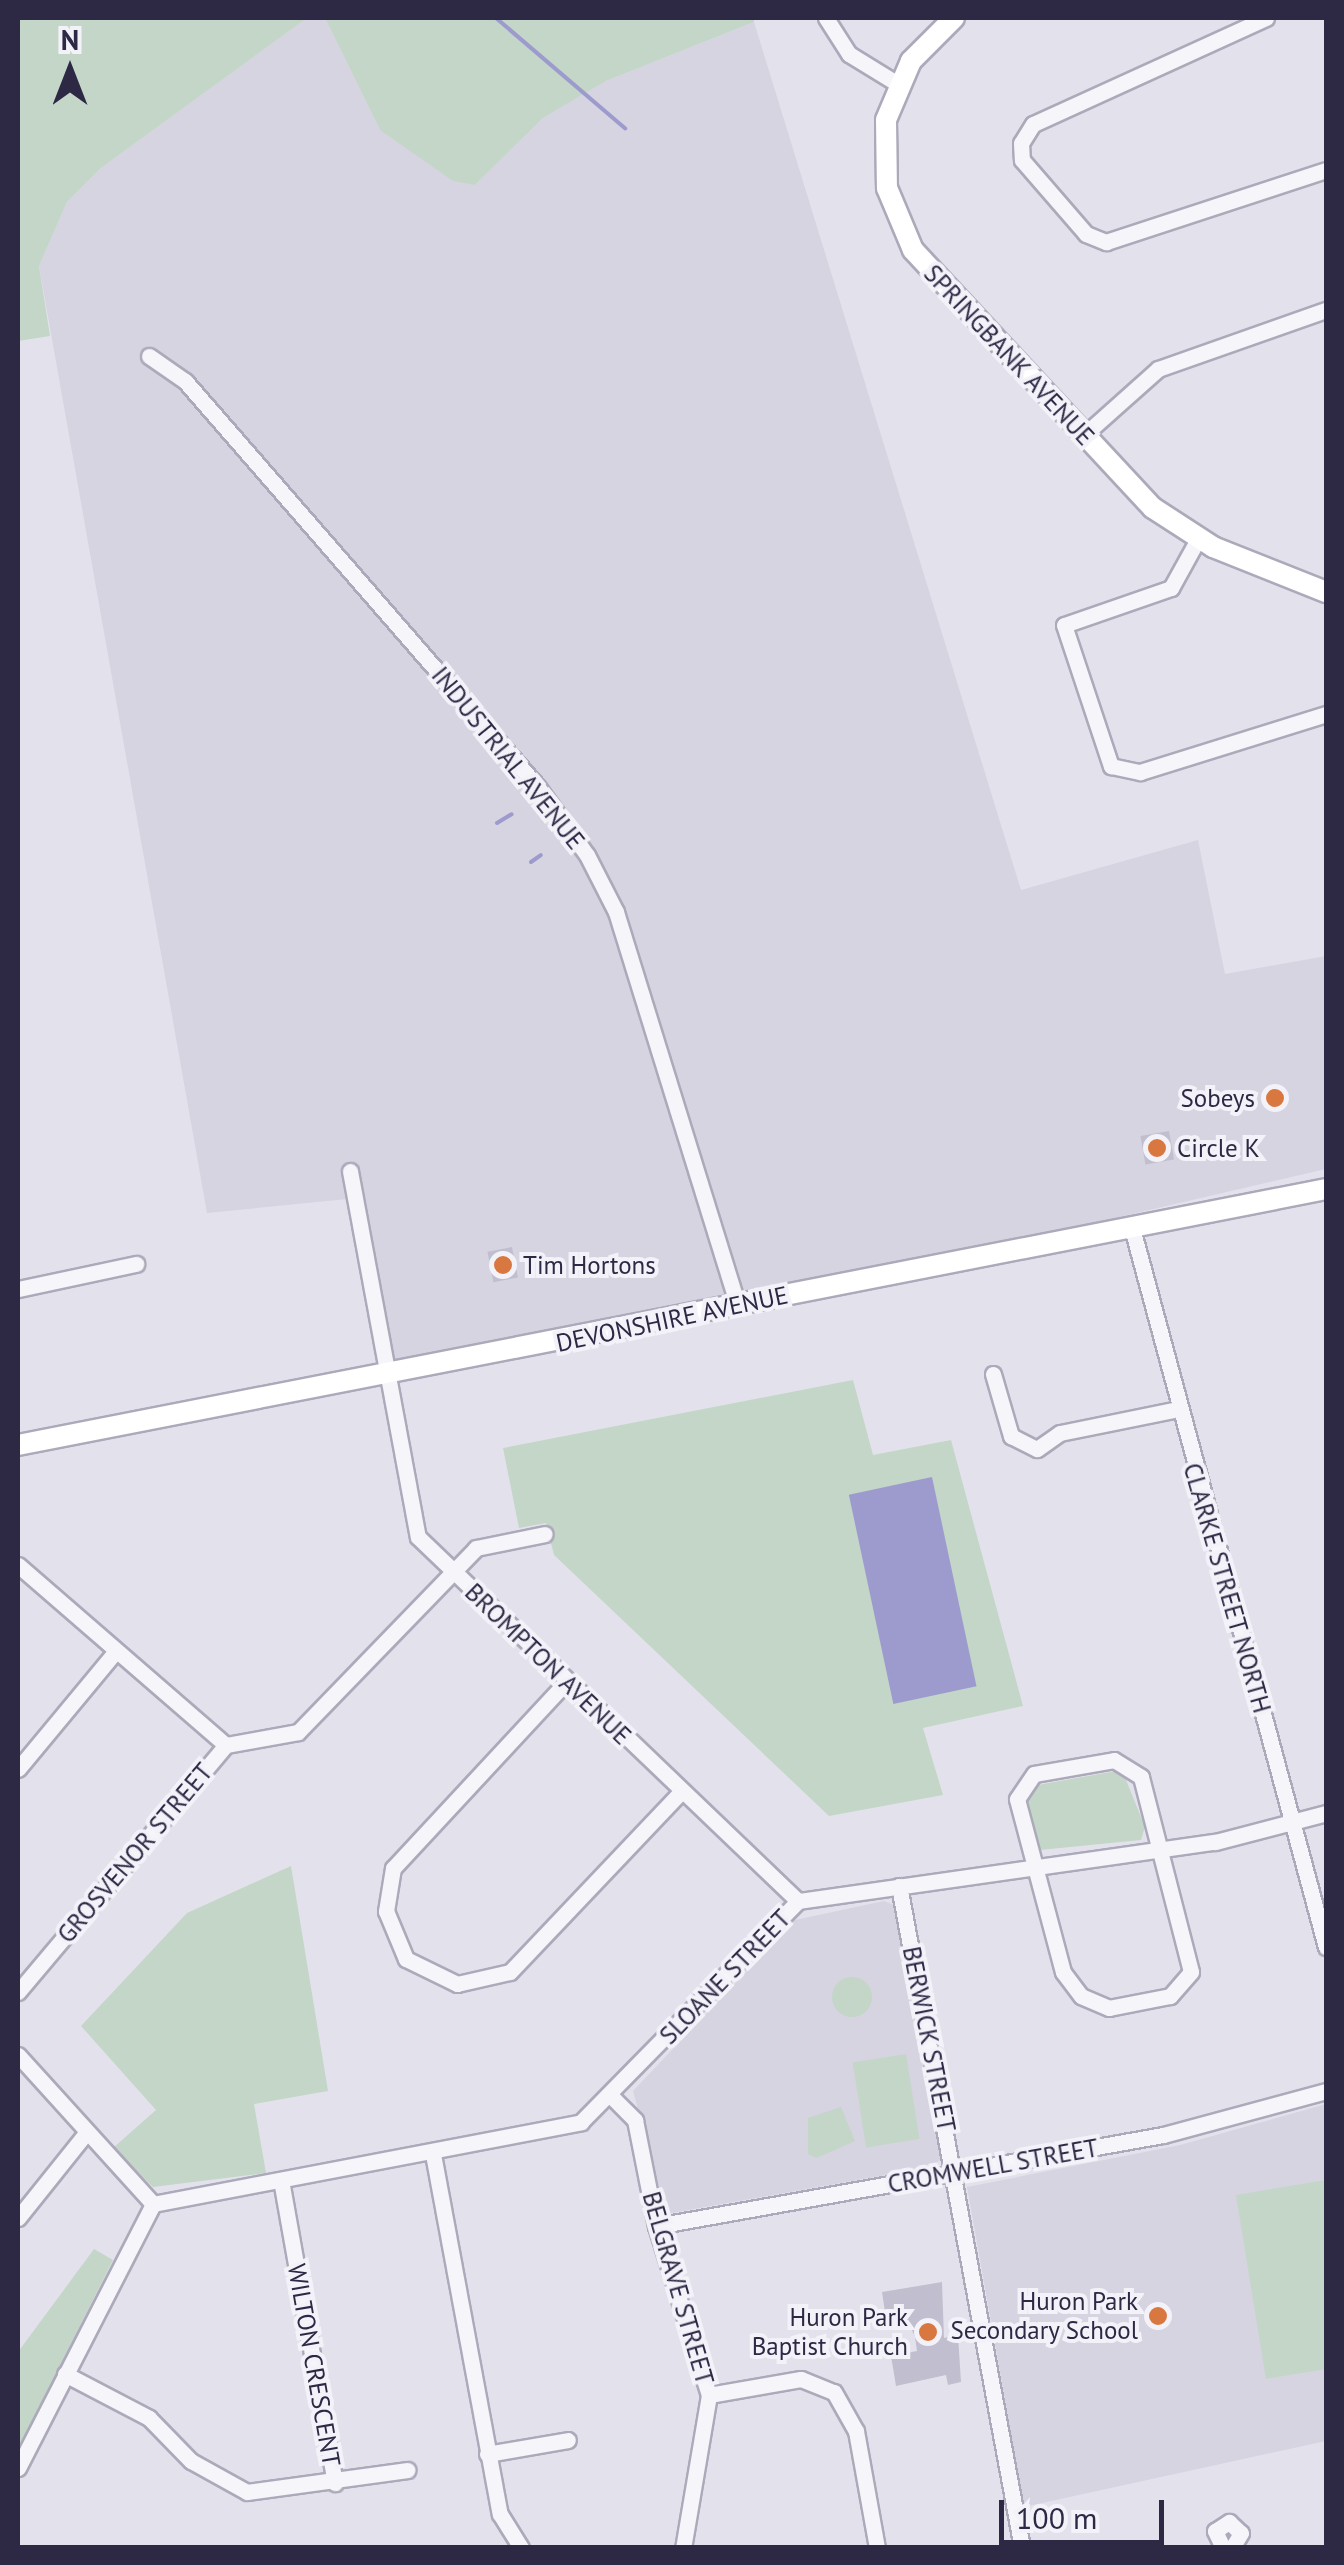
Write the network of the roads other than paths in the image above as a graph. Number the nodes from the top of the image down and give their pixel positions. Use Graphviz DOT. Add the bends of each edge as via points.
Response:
graph roads {
  1 [pos="826,18"];
  2 [pos="954,18"];
  3 [pos="1266,18"];
  4 [pos="898,84"];
  5 [pos="1326,170"];
  6 [pos="1326,310"];
  7 [pos="149,356"];
  8 [pos="1084,435"];
  9 [pos="1198,539"];
  10 [pos="1326,592"];
  11 [pos="1326,714"];
  12 [pos="350,1171"];
  13 [pos="1326,1189"];
  14 [pos="1132,1228"];
  15 [pos="136,1264"];
  16 [pos="18,1288"];
  17 [pos="738,1306"];
  18 [pos="993,1374"];
  19 [pos="385,1377"];
  20 [pos="1178,1409"];
  21 [pos="18,1445"];
  22 [pos="545,1534"];
  23 [pos="18,1565"];
  24 [pos="450,1572"];
  25 [pos="115,1652"];
  26 [pos="567,1682"];
  27 [pos="226,1744"];
  28 [pos="18,1769"];
  29 [pos="682,1792"];
  30 [pos="1326,1813"];
  31 [pos="1292,1823"];
  32 [pos="1160,1849"];
  33 [pos="1033,1867"];
  34 [pos="899,1886"];
  35 [pos="798,1901"];
  36 [pos="1326,1948"];
  37 [pos="18,1992"];
  38 [pos="18,2055"];
  39 [pos="1326,2091"];
  40 [pos="612,2097"];
  41 [pos="86,2133"];
  42 [pos="433,2154"];
  43 [pos="956,2174"];
  44 [pos="281,2180"];
  45 [pos="153,2204"];
  46 [pos="18,2218"];
  47 [pos="656,2226"];
  48 [pos="65,2374"];
  49 [pos="709,2395"];
  50 [pos="568,2440"];
  51 [pos="488,2454"];
  52 [pos="18,2468"];
  53 [pos="408,2470"];
  54 [pos="335,2483"];
  55 [pos="1236,2543"];
  56 [pos="521,2548"];
  57 [pos="683,2548"];
  58 [pos="877,2548"];
  59 [pos="1022,2548"];
  60 [pos="1223,2548"];
  61 [pos="1256,2548"];
  1 -- 4 [label="street" via="848,54"];
  2 -- 4 [label="main road, SPRINGBANK AVENUE"];
  3 -- 5 [label="street" via="1033,124 1021,143 1022,160 1086,234 1106,242"];
  4 -- 8 [label="main road, SPRINGBANK AVENUE" via="883,159 899,224 927,267"];
  6 -- 8 [label="street" via="1158,369"];
  7 -- 17 [label="street, INDUSTRIAL AVENUE" via="185,381 536,786 587,855 616,912"];
  8 -- 9 [label="main road, SPRINGBANK AVENUE" via="1153,508"];
  9 -- 10 [label="main road, SPRINGBANK AVENUE"];
  9 -- 11 [label="street" via="1172,588 1064,625 1108,760 1123,773"];
  12 -- 19 [label="street, BROMPTON AVENUE"];
  13 -- 14 [label="main road, DEVONSHIRE AVENUE"];
  14 -- 17 [label="main road, DEVONSHIRE AVENUE"];
  14 -- 20 [label="street, CLARKE STREET NORTH"];
  15 -- 16 [label="street"];
  17 -- 19 [label="main road, DEVONSHIRE AVENUE"];
  18 -- 20 [label="street" via="1012,1436 1037,1449 1060,1434"];
  19 -- 21 [label="main road, DEVONSHIRE AVENUE"];
  19 -- 24 [label="street, BROMPTON AVENUE" via="412,1522"];
  20 -- 31 [label="street, CLARKE STREET NORTH"];
  22 -- 24 [label="street, GROSVENOR STREET" via="484,1545"];
  23 -- 25 [label="street"];
  24 -- 26 [label="street, BROMPTON AVENUE"];
  24 -- 27 [label="street, GROSVENOR STREET" via="310,1723 285,1738"];
  25 -- 27 [label="street"];
  25 -- 28 [label="street"];
  26 -- 29 [label="street, BROMPTON AVENUE"];
  26 -- 29 [label="street" via="394,1868 386,1911 406,1959 457,1984 510,1972"];
  27 -- 37 [label="street, GROSVENOR STREET"];
  29 -- 35 [label="street, BROMPTON AVENUE"];
  30 -- 31 [label="street, SLOANE STREET"];
  31 -- 32 [label="street, SLOANE STREET"];
  31 -- 36 [label="street, CLARKE STREET NORTH"];
  32 -- 33 [label="street, SLOANE STREET"];
  32 -- 33 [label="street" via="1141,1778 1114,1760 1042,1771 1023,1782 1017,1804"];
  32 -- 33 [label="street" via="1191,1972 1170,1996 1121,2007 1100,2006 1071,1987"];
  33 -- 34 [label="street, SLOANE STREET"];
  34 -- 35 [label="street, SLOANE STREET"];
  34 -- 43 [label="street, BERWICK STREET"];
  35 -- 40 [label="street, SLOANE STREET"];
  38 -- 41 [label="street"];
  39 -- 43 [label="street, CROMWELL STREET" via="1163,2135"];
  40 -- 42 [label="street, SLOANE STREET" via="562,2130"];
  40 -- 47 [label="street, BELGRAVE STREET" via="634,2120"];
  41 -- 45 [label="street"];
  41 -- 46 [label="street"];
  42 -- 44 [label="street, SLOANE STREET"];
  42 -- 51 [label="street"];
  43 -- 47 [label="street, CROMWELL STREET"];
  43 -- 59 [label="street, BERWICK STREET"];
  44 -- 45 [label="street, SLOANE STREET"];
  44 -- 54 [label="street, WILTON CRESCENT"];
  45 -- 48 [label="street"];
  47 -- 49 [label="street, BELGRAVE STREET"];
  48 -- 52 [label="street"];
  48 -- 54 [label="street, WILTON CRESCENT" via="146,2416 191,2461 246,2492"];
  49 -- 57 [label="street, BELGRAVE STREET"];
  49 -- 58 [label="street" via="801,2380 834,2392 856,2431"];
  50 -- 51 [label="street"];
  51 -- 56 [label="street" via="500,2514"];
  53 -- 54 [label="street"];
  55 -- 60 [label="street" via="1235,2525 1220,2524 1214,2536"];
  55 -- 61 [label="street"];
}
